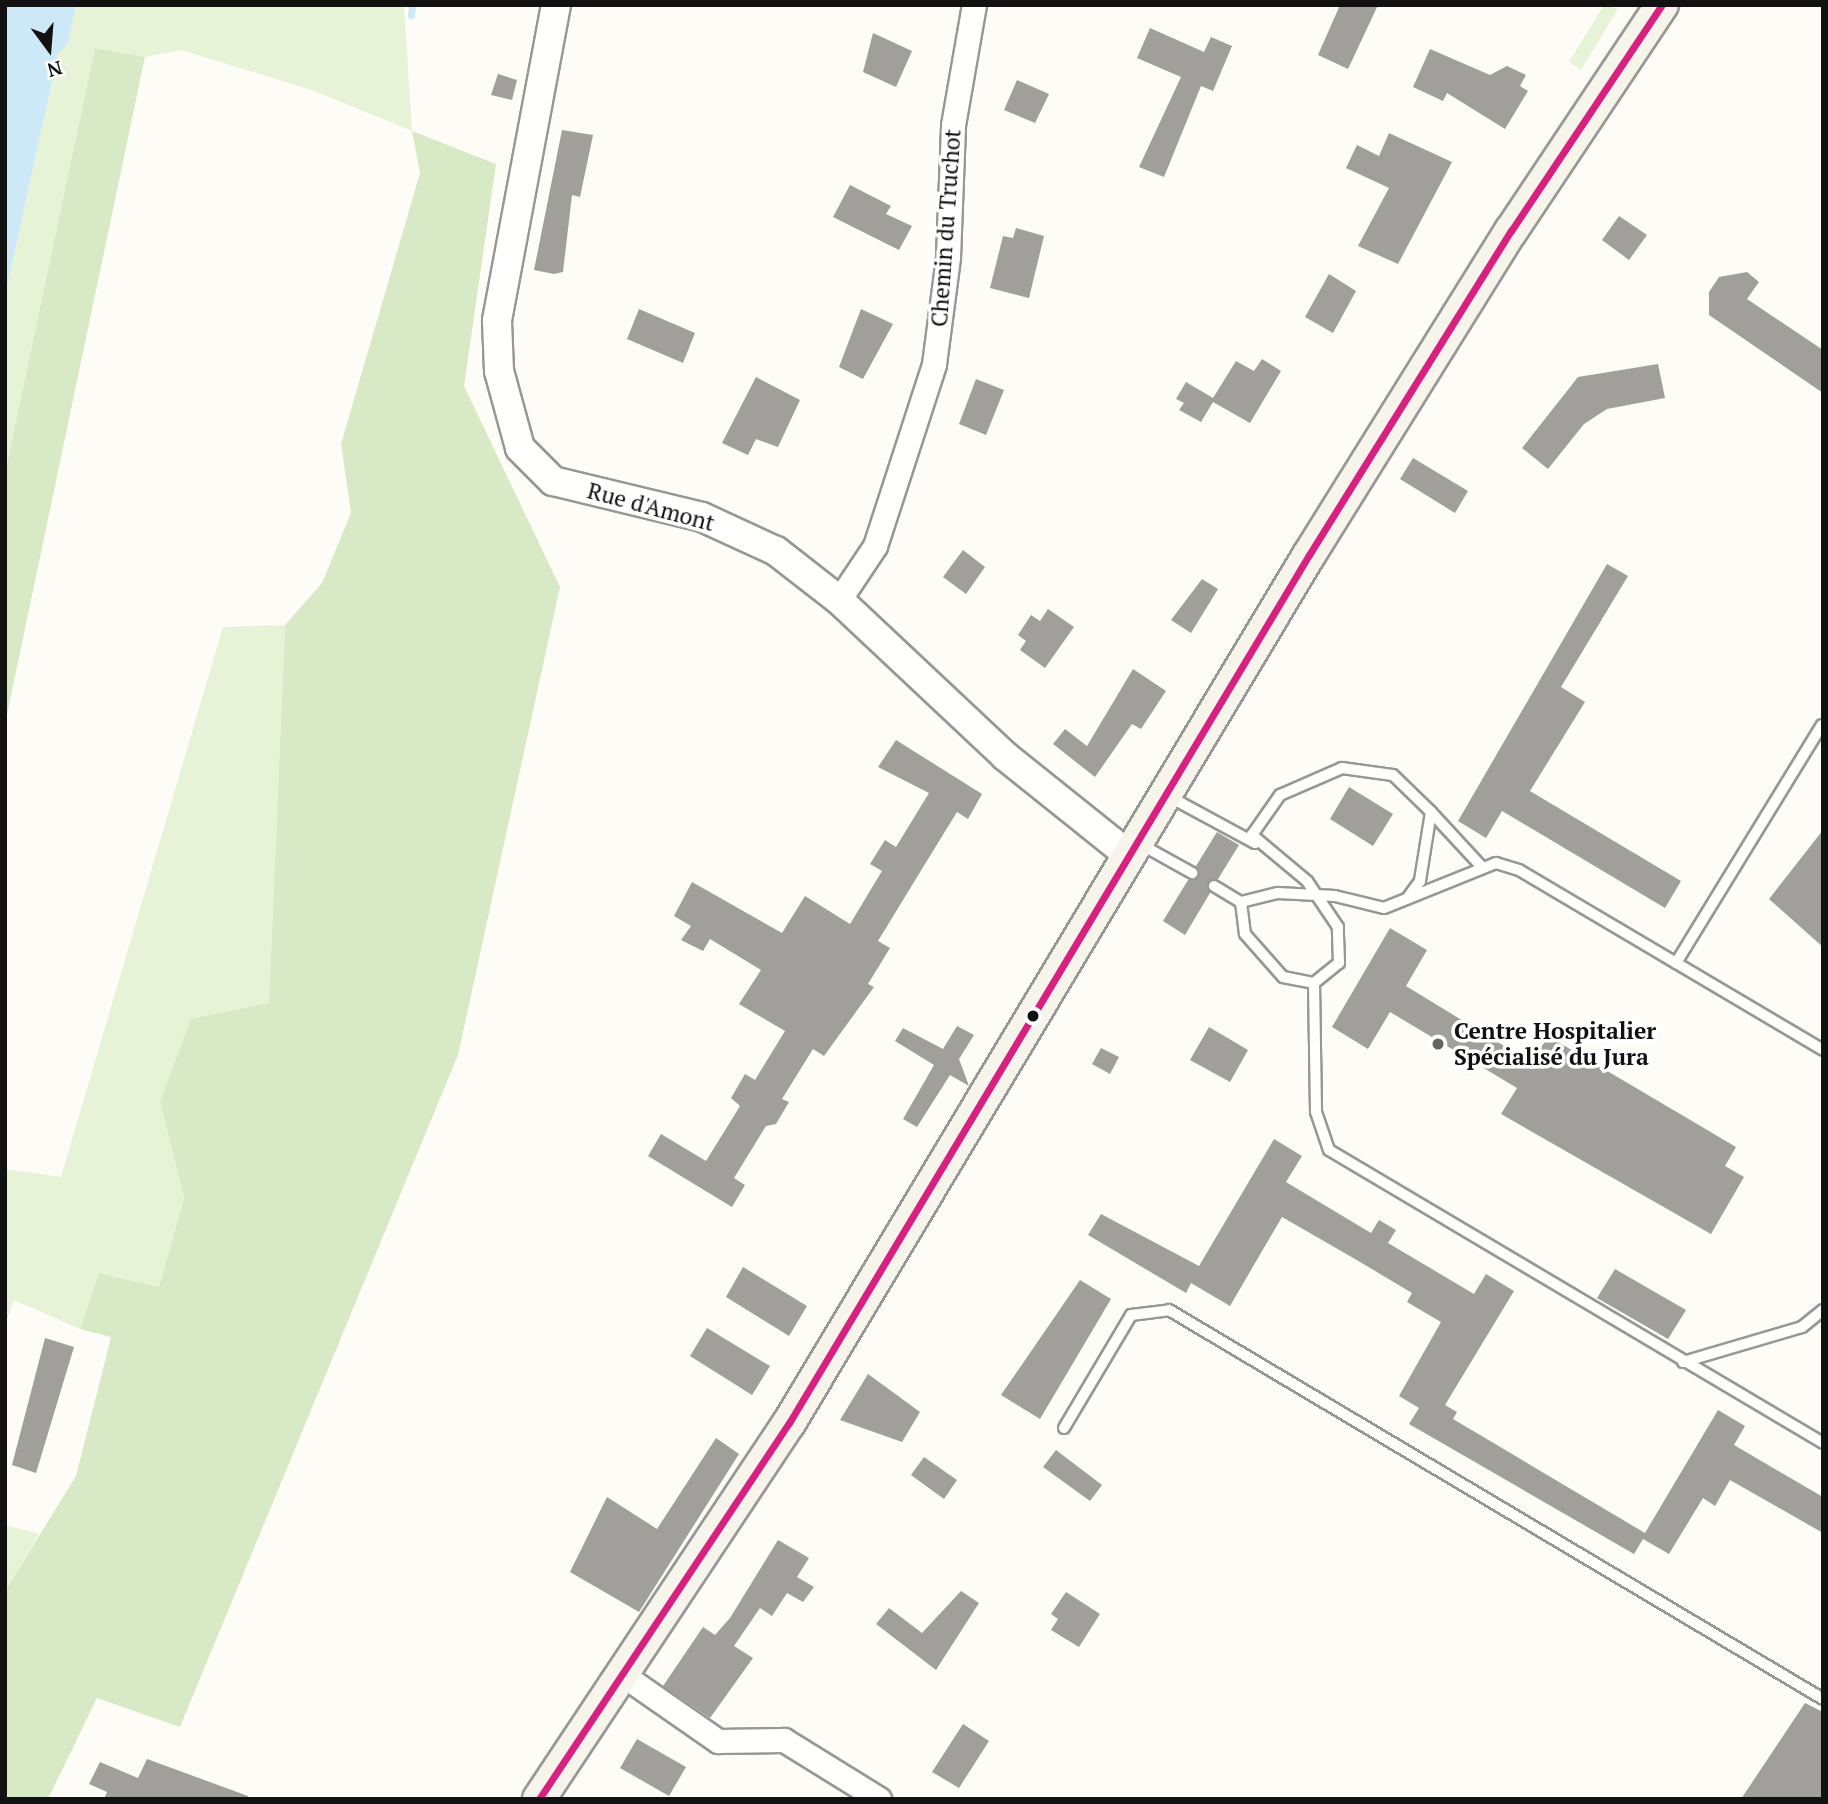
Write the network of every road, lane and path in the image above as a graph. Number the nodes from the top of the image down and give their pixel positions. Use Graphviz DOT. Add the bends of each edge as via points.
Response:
graph roads {
  1 [pos="556,5"];
  2 [pos="974,5"];
  3 [pos="1662,5"];
  4 [pos="839,600"];
  5 [pos="1822,724"];
  6 [pos="1166,795"];
  7 [pos="1431,813"];
  8 [pos="1255,843"];
  9 [pos="1134,849"];
  10 [pos="1481,866"];
  11 [pos="1192,873"];
  12 [pos="1214,886"];
  13 [pos="1316,896"];
  14 [pos="1406,901"];
  15 [pos="1241,902"];
  16 [pos="1676,962"];
  17 [pos="1314,983"];
  18 [pos="1823,1050"];
  19 [pos="1823,1310"];
  20 [pos="1684,1362"];
  21 [pos="1064,1428"];
  22 [pos="1823,1443"];
  23 [pos="623,1675"];
  24 [pos="1823,1699"];
  25 [pos="539,1799"];
  26 [pos="879,1799"];
  1 -- 4 [label="street, Rue d'Amont" via="497,321 499,371 520,448 553,481 745,533"];
  2 -- 4 [label="street, Chemin du Truchot" via="953,125 948,257 934,364 875,546"];
  3 -- 6 [label="main road" via="1511,230"];
  4 -- 9 [label="street, Rue d'Amont" via="1005,755"];
  5 -- 16 [label="lane"];
  6 -- 8 [label="lane"];
  6 -- 9 [label="main road"];
  7 -- 8 [label="lane" via="1393,775 1342,768 1280,794 1253,828"];
  7 -- 10 [label="lane"];
  7 -- 14 [label="lane" via="1420,881"];
  8 -- 13 [label="lane" via="1307,881"];
  9 -- 11 [label="lane"];
  9 -- 23 [label="main road" via="789,1423"];
  10 -- 14 [label="lane"];
  10 -- 16 [label="lane" via="1496,863 1519,870"];
  12 -- 15 [label="lane"];
  13 -- 14 [label="lane" via="1375,908"];
  13 -- 15 [label="lane" via="1279,893"];
  13 -- 17 [label="lane" via="1338,927 1343,952 1329,974"];
  15 -- 17 [label="lane" via="1245,934 1267,965 1283,976"];
  16 -- 18 [label="lane"];
  17 -- 20 [label="lane" via="1316,1112 1329,1150"];
  19 -- 20 [label="lane" via="1802,1327"];
  20 -- 22 [label="lane"];
  21 -- 24 [label="lane" via="1131,1315 1169,1310"];
  23 -- 25 [label="main road"];
  23 -- 26 [label="street" via="718,1741 784,1740"];
}
